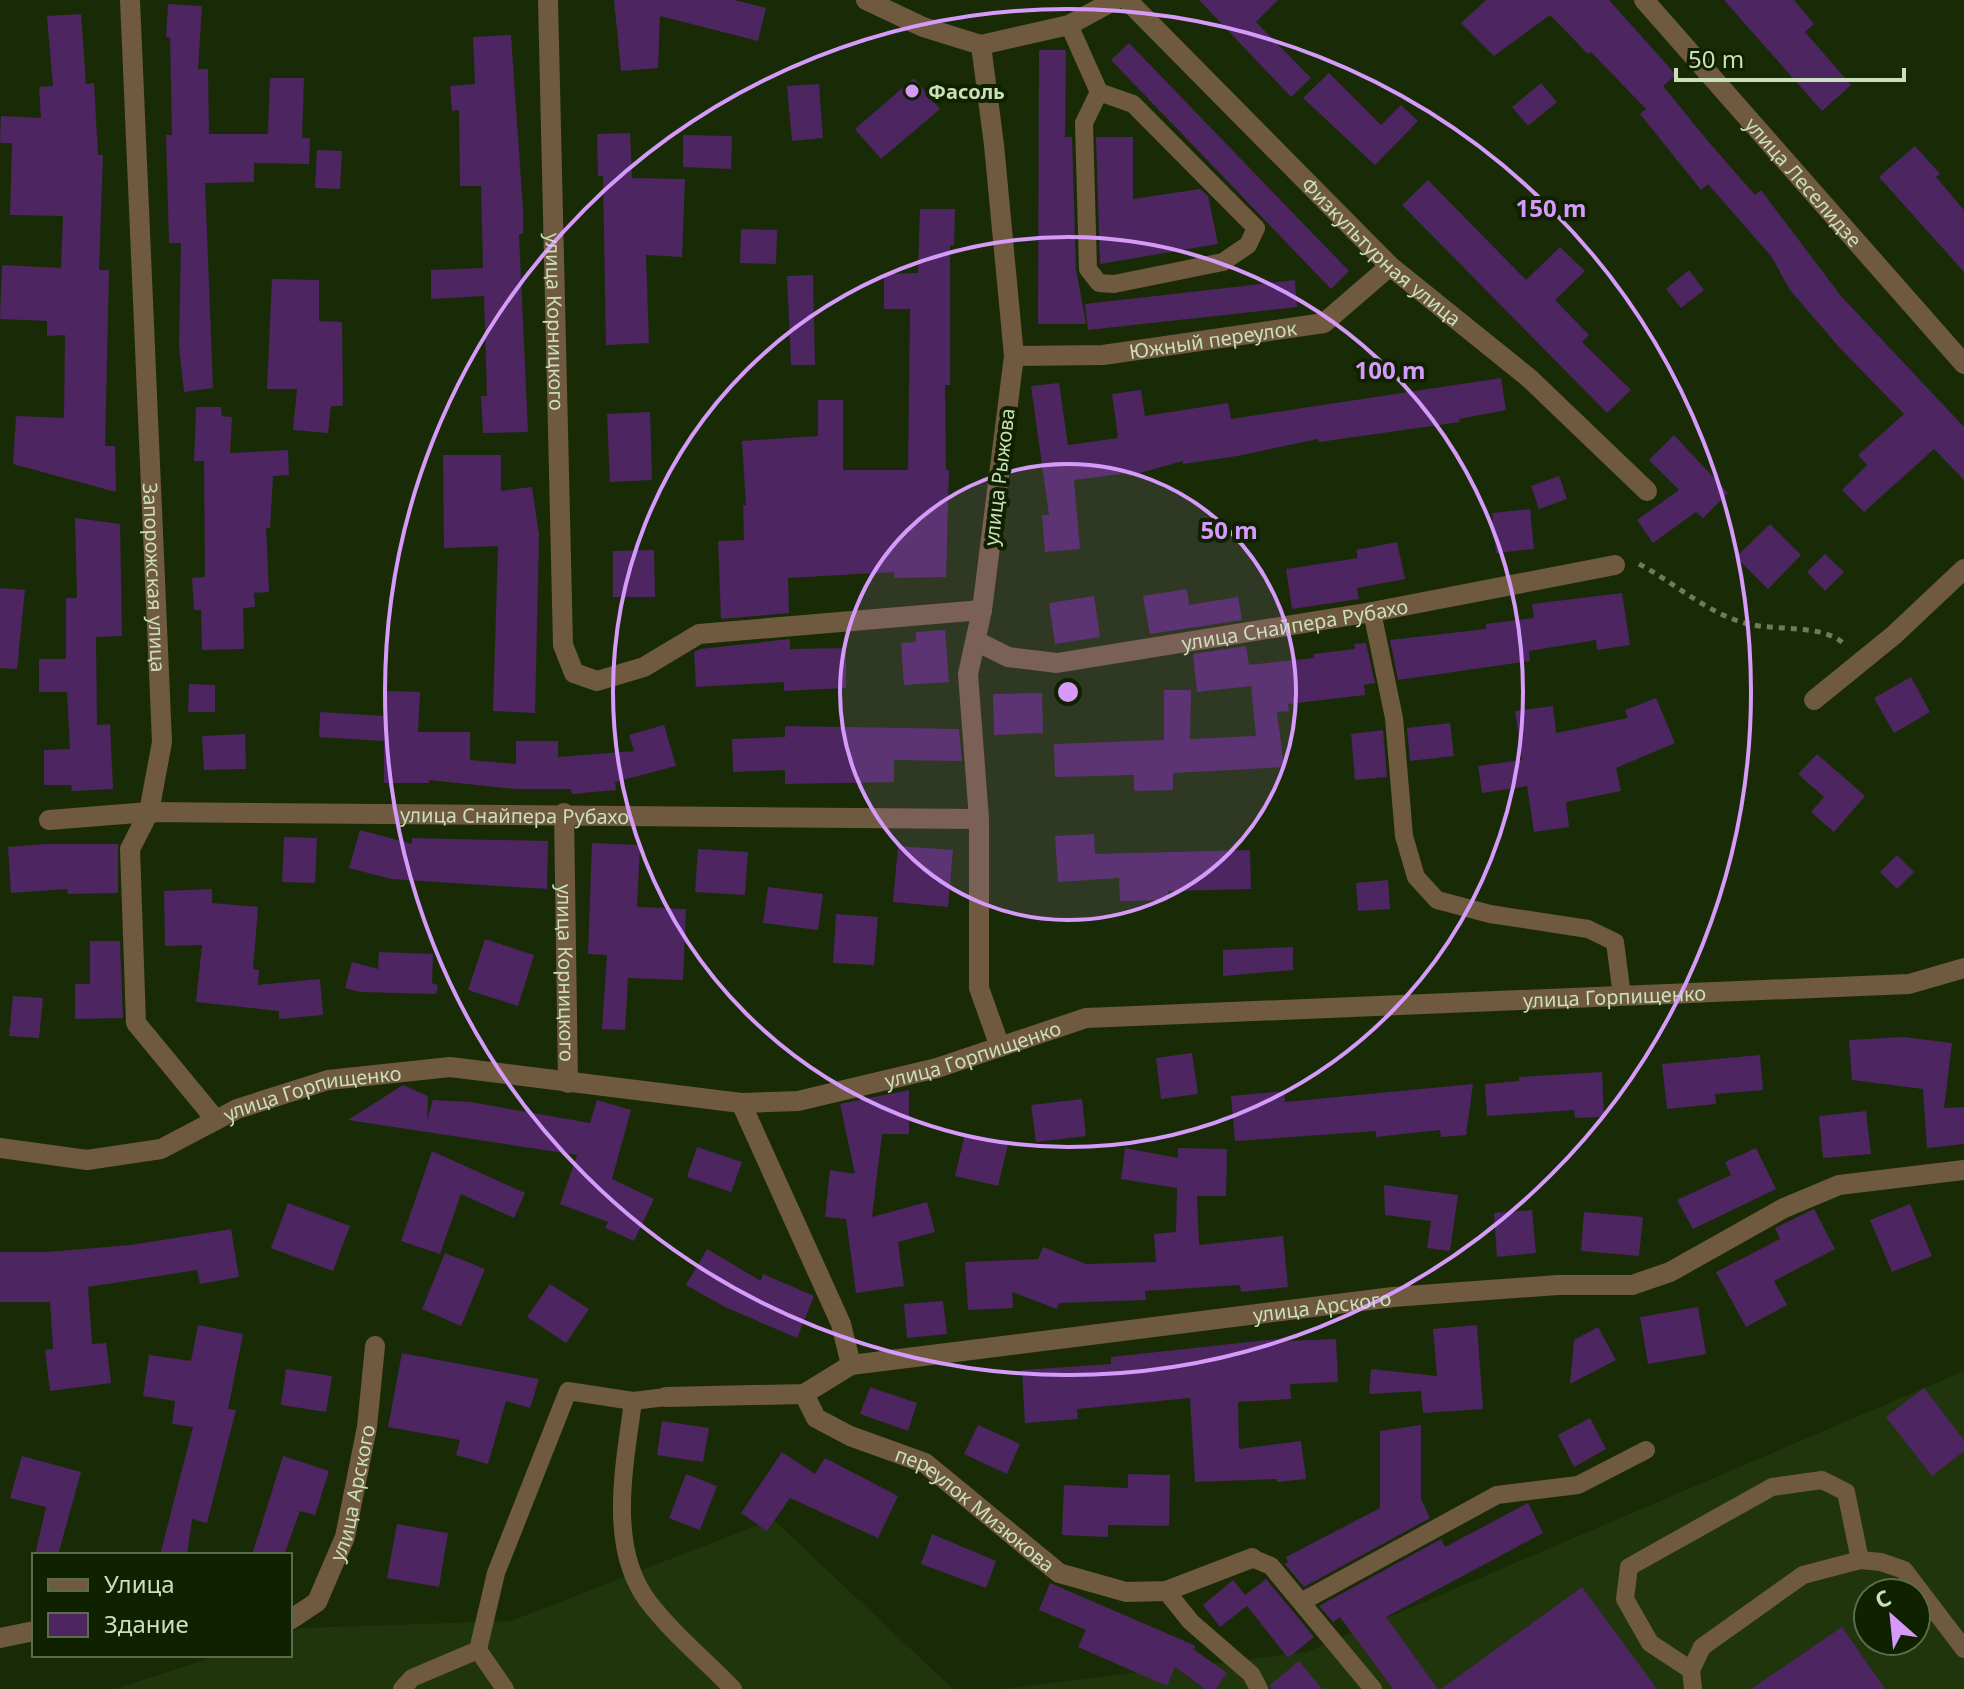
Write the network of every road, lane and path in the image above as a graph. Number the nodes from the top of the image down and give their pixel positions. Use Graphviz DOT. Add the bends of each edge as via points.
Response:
graph roads {
  1 [pos="130,0"];
  2 [pos="548,0"];
  3 [pos="866,0"];
  4 [pos="1115,0"];
  5 [pos="1127,0"];
  6 [pos="1644,0"];
  7 [pos="1069,25"];
  8 [pos="981,45"];
  9 [pos="1099,92"];
  10 [pos="1390,266"];
  11 [pos="1014,356"];
  12 [pos="1964,364"];
  13 [pos="1647,491"];
  14 [pos="1615,565"];
  15 [pos="1964,569"];
  16 [pos="982,610"];
  17 [pos="1372,612"];
  18 [pos="976,641"];
  19 [pos="1862,661"];
  20 [pos="1814,700"];
  21 [pos="149,812"];
  22 [pos="564,813"];
  23 [pos="979,819"];
  24 [pos="49,820"];
  25 [pos="1964,968"];
  26 [pos="1622,996"];
  27 [pos="1000,1047"];
  28 [pos="568,1083"];
  29 [pos="741,1103"];
  30 [pos="216,1120"];
  31 [pos="0,1148"];
  32 [pos="1964,1170"];
  33 [pos="375,1346"];
  34 [pos="851,1365"];
  35 [pos="804,1394"];
  36 [pos="666,1397"];
  37 [pos="633,1401"];
  38 [pos="1646,1450"];
  39 [pos="1252,1558"];
  40 [pos="1860,1560"];
  41 [pos="1166,1591"];
  42 [pos="1303,1601"];
  43 [pos="292,1619"];
  44 [pos="32,1631"];
  45 [pos="0,1638"];
  46 [pos="1964,1649"];
  47 [pos="478,1650"];
  48 [pos="1692,1680"];
  49 [pos="402,1689"];
  50 [pos="505,1689"];
  51 [pos="733,1689"];
  52 [pos="1259,1689"];
  53 [pos="1373,1689"];
  1 -- 21 [label="street, Запорожская улица" via="162,742"];
  2 -- 16 [label="street, улица Корницкого" via="563,645 574,673 597,681 644,667 699,634"];
  3 -- 8 [label="street" via="923,27"];
  4 -- 7 [label="street"];
  5 -- 10 [label="street, Физкультурная улица"];
  6 -- 12 [label="street, улица Леселидзе"];
  7 -- 8 [label="street"];
  7 -- 9 [label="lane"];
  8 -- 11 [label="street, улица Рыжова"];
  9 -- 9 [label="lane" via="1133,104 1256,228 1248,245 1223,262 1099,283 1088,269 1084,123"];
  10 -- 11 [label="street, Южный переулок" via="1324,323 1103,355"];
  10 -- 13 [label="street, Физкультурная улица" via="1529,378"];
  11 -- 16 [label="street, улица Рыжова"];
  14 -- 17 [label="street, улица Снайпера Рубахо"];
  14 -- 19 [label="path" via="1636,562 1694,600 1744,623 1834,635"];
  15 -- 19 [label="street"];
  16 -- 18 [label="street, улица Рыжова"];
  17 -- 18 [label="street, улица Снайпера Рубахо" via="1057,663 1008,657"];
  17 -- 26 [label="lane" via="1394,718 1404,836 1416,877 1437,900 1588,929 1615,942"];
  18 -- 23 [label="street, улица Рыжова" via="968,674"];
  19 -- 20 [label="street"];
  21 -- 22 [label="street, улица Снайпера Рубахо"];
  21 -- 24 [label="street, улица Снайпера Рубахо"];
  21 -- 30 [label="street, Запорожская улица" via="130,849 136,1023"];
  22 -- 23 [label="street, улица Снайпера Рубахо"];
  22 -- 28 [label="street, улица Корницкого"];
  23 -- 27 [label="street, улица Рыжова" via="979,988"];
  25 -- 26 [label="street, улица Горпищенко" via="1909,984"];
  26 -- 27 [label="street, улица Горпищенко" via="1086,1018"];
  27 -- 29 [label="street, улица Горпищенко" via="937,1068 798,1101"];
  28 -- 29 [label="street, улица Горпищенко"];
  28 -- 30 [label="street, улица Горпищенко" via="450,1067 328,1080"];
  29 -- 34 [label="street" via="841,1324"];
  30 -- 31 [label="street, улица Горпищенко" via="161,1149 87,1160"];
  32 -- 34 [label="street, улица Арского" via="1839,1185 1784,1208 1670,1272 1632,1285 1393,1297"];
  33 -- 43 [label="street, улица Арского" via="367,1427 345,1537 317,1602"];
  34 -- 35 [label="street, улица Арского"];
  35 -- 36 [label="street"];
  35 -- 41 [label="street, переулок Мизюкова" via="816,1418 925,1463 1059,1573 1126,1592"];
  36 -- 37 [label="lane"];
  37 -- 47 [label="lane" via="568,1391 496,1573"];
  37 -- 51 [label="lane" via="624,1478 625,1553 646,1599"];
  38 -- 42 [label="lane" via="1578,1485 1497,1495"];
  39 -- 41 [label="street, переулок Мизюкова"];
  39 -- 42 [label="lane" via="1271,1566"];
  40 -- 46 [label="lane" via="1904,1570"];
  40 -- 48 [label="lane" via="1803,1575 1702,1647"];
  40 -- 48 [label="lane" via="1846,1492 1822,1480 1772,1487 1629,1567 1625,1599 1650,1643"];
  41 -- 52 [label="lane" via="1191,1622 1251,1674"];
  42 -- 53 [label="lane"];
  44 -- 45 [label="street"];
  47 -- 49 [label="lane" via="412,1678"];
  47 -- 50 [label="lane"];
}
